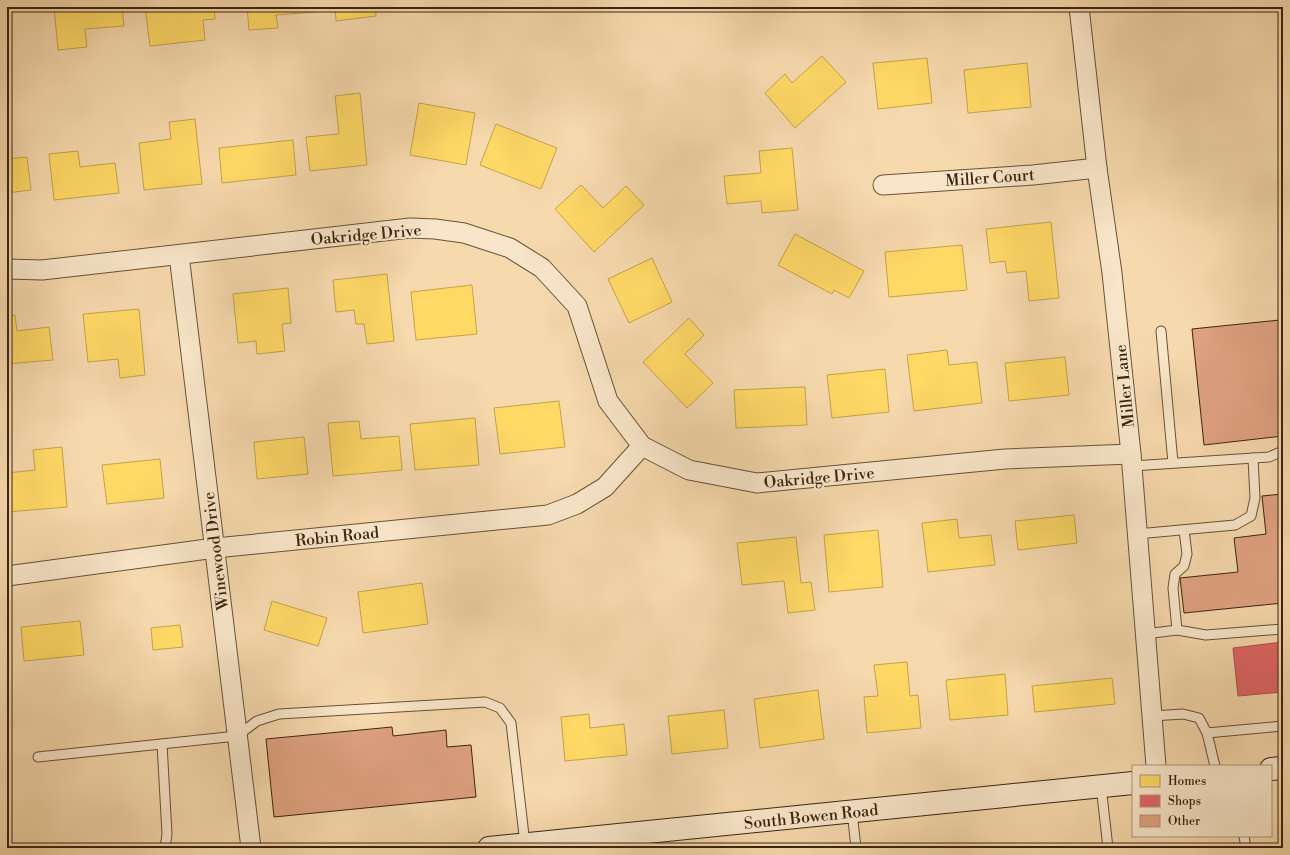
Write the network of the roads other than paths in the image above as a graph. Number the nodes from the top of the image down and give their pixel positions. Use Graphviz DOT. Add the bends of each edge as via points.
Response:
graph roads {
  1 [pos="1079,7"];
  2 [pos="1098,168"];
  3 [pos="883,185"];
  4 [pos="179,255"];
  5 [pos="7,270"];
  6 [pos="1161,331"];
  7 [pos="642,446"];
  8 [pos="1283,451"];
  9 [pos="1253,458"];
  10 [pos="1132,460"];
  11 [pos="1173,463"];
  12 [pos="1184,530"];
  13 [pos="1137,534"];
  14 [pos="215,548"];
  15 [pos="7,576"];
  16 [pos="1283,629"];
  17 [pos="1177,630"];
  18 [pos="1145,634"];
  19 [pos="1152,716"];
  20 [pos="1283,726"];
  21 [pos="1207,733"];
  22 [pos="237,736"];
  23 [pos="162,744"];
  24 [pos="38,757"];
  25 [pos="1156,765"];
  26 [pos="1214,765"];
  27 [pos="1283,768"];
  28 [pos="1272,769"];
  29 [pos="1132,783"];
  30 [pos="1101,786"];
  31 [pos="852,812"];
  32 [pos="1244,837"];
  33 [pos="643,840"];
  34 [pos="526,844"];
  35 [pos="165,848"];
  36 [pos="251,848"];
  37 [pos="489,848"];
  38 [pos="856,848"];
  39 [pos="1108,848"];
  40 [pos="1246,848"];
  1 -- 2 [label="street, Miller Lane"];
  2 -- 3 [label="street, Miller Court"];
  2 -- 10 [label="street, Miller Lane"];
  4 -- 5 [label="street, Oakridge Drive" via="42,270"];
  4 -- 7 [label="street, Oakridge Drive" via="410,228 435,228 464,233 510,248 542,268 577,306 608,401"];
  4 -- 14 [label="street, Winewood Drive"];
  6 -- 11 [label="lane"];
  7 -- 10 [label="street, Oakridge Drive" via="689,470 757,483 1005,459"];
  7 -- 14 [label="street, Robin Road" via="604,487 577,504 548,515"];
  8 -- 9 [label="lane" via="1269,457"];
  9 -- 11 [label="lane"];
  9 -- 12 [label="lane" via="1255,498 1251,516 1235,525"];
  10 -- 11 [label="lane"];
  10 -- 13 [label="street, Miller Lane"];
  12 -- 13 [label="lane"];
  12 -- 17 [label="lane" via="1187,554 1184,566 1175,574 1173,588"];
  13 -- 18 [label="street, Miller Lane"];
  14 -- 15 [label="street, Robin Road"];
  14 -- 22 [label="street, Winewood Drive"];
  16 -- 17 [label="lane" via="1206,635"];
  17 -- 18 [label="lane"];
  18 -- 19 [label="street, Miller Lane"];
  19 -- 21 [label="lane" via="1183,714 1199,718"];
  19 -- 25 [label="street, Miller Lane"];
  20 -- 21 [label="lane"];
  21 -- 26 [label="lane"];
  22 -- 23 [label="lane"];
  22 -- 34 [label="lane" via="257,721 279,714 485,702 500,708 511,722"];
  22 -- 36 [label="street, Winewood Drive"];
  23 -- 24 [label="lane"];
  23 -- 35 [label="lane" via="167,834"];
  27 -- 28 [label="main road"];
  29 -- 30 [label="main road, South Bowen Road"];
  30 -- 31 [label="main road, South Bowen Road"];
  30 -- 39 [label="lane"];
  31 -- 33 [label="main road, South Bowen Road"];
  31 -- 38 [label="lane"];
  32 -- 40 [label="lane"];
  33 -- 34 [label="main road, South Bowen Road"];
  34 -- 37 [label="main road, South Bowen Road"];
}
